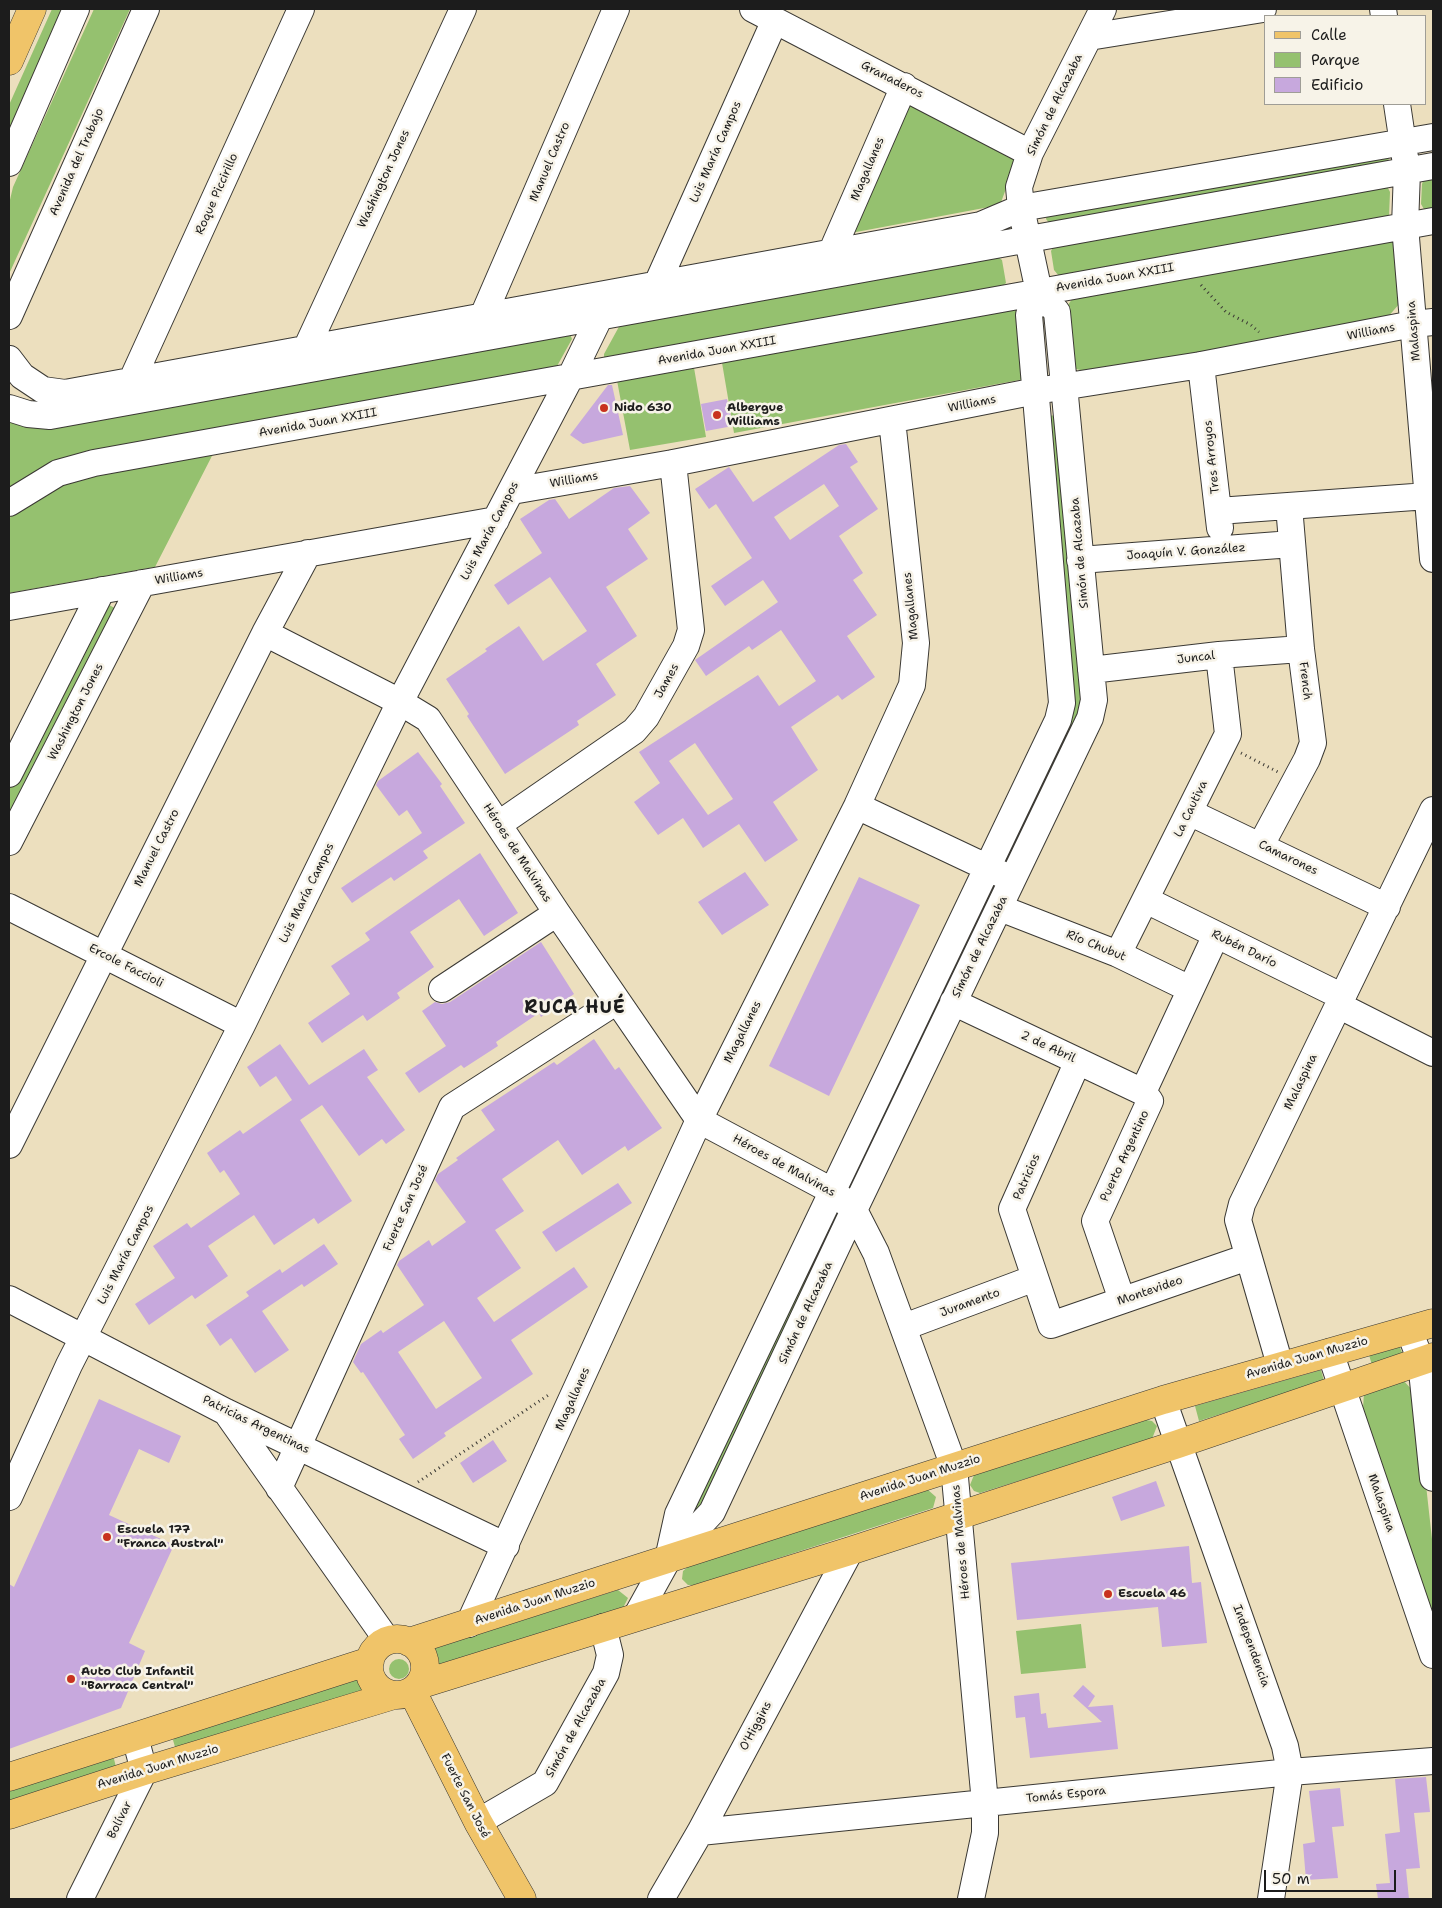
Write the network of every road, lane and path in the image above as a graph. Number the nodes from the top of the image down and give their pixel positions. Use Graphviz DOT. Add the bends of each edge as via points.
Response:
graph roads {
  1 [pos="32,9"];
  2 [pos="76,9"];
  3 [pos="146,9"];
  4 [pos="301,9"];
  5 [pos="462,9"];
  6 [pos="616,9"];
  7 [pos="1103,9"];
  8 [pos="1263,9"];
  9 [pos="764,14"];
  10 [pos="1089,37"];
  11 [pos="9,61"];
  12 [pos="904,86"];
  13 [pos="1397,105"];
  14 [pos="1433,137"];
  15 [pos="1403,142"];
  16 [pos="1030,153"];
  17 [pos="9,163"];
  18 [pos="1433,166"];
  19 [pos="1407,171"];
  20 [pos="1021,208"];
  21 [pos="1433,221"];
  22 [pos="1406,226"];
  23 [pos="1028,240"];
  24 [pos="832,251"];
  25 [pos="1184,266"];
  26 [pos="657,284"];
  27 [pos="612,292"];
  28 [pos="1039,292"];
  29 [pos="9,316"];
  30 [pos="484,316"];
  31 [pos="600,318"];
  32 [pos="1423,323"];
  33 [pos="306,349"];
  34 [pos="1280,350"];
  35 [pos="1201,364"];
  36 [pos="15,367"];
  37 [pos="570,378"];
  38 [pos="132,380"];
  39 [pos="1065,386"];
  40 [pos="1036,391"];
  41 [pos="9,408"];
  42 [pos="892,420"];
  43 [pos="1429,445"];
  44 [pos="673,463"];
  45 [pos="512,491"];
  46 [pos="1428,496"];
  47 [pos="9,503"];
  48 [pos="1289,506"];
  49 [pos="1218,511"];
  50 [pos="496,520"];
  51 [pos="1292,544"];
  52 [pos="1222,549"];
  53 [pos="308,553"];
  54 [pos="1433,559"];
  55 [pos="1080,560"];
  56 [pos="142,583"];
  57 [pos="102,590"];
  58 [pos="9,607"];
  59 [pos="265,634"];
  60 [pos="1301,649"];
  61 [pos="1219,655"];
  62 [pos="1091,670"];
  63 [pos="400,702"];
  64 [pos="1223,744"];
  65 [pos="9,774"];
  66 [pos="1295,781"];
  67 [pos="857,806"];
  68 [pos="1433,810"];
  69 [pos="1189,812"];
  70 [pos="499,824"];
  71 [pos="9,842"];
  72 [pos="1261,845"];
  73 [pos="987,867"];
  74 [pos="1012,879"];
  75 [pos="1146,900"];
  76 [pos="9,907"];
  77 [pos="1387,907"];
  78 [pos="1000,908"];
  79 [pos="557,912"];
  80 [pos="1216,935"];
  81 [pos="1118,954"];
  82 [pos="103,955"];
  83 [pos="442,989"];
  84 [pos="1190,990"];
  85 [pos="617,1001"];
  86 [pos="1340,1001"];
  87 [pos="953,1002"];
  88 [pos="242,1026"];
  89 [pos="1433,1053"];
  90 [pos="1078,1061"];
  91 [pos="1143,1092"];
  92 [pos="699,1120"];
  93 [pos="9,1144"];
  94 [pos="834,1192"];
  95 [pos="854,1210"];
  96 [pos="1248,1257"];
  97 [pos="1035,1278"];
  98 [pos="9,1299"];
  99 [pos="1122,1300"];
  100 [pos="1051,1325"];
  101 [pos="904,1326"];
  102 [pos="1421,1326"];
  103 [pos="82,1338"];
  104 [pos="1330,1352"];
  105 [pos="1427,1359"];
  106 [pos="1280,1365"];
  107 [pos="1341,1387"];
  108 [pos="553,1392"];
  109 [pos="1163,1400"];
  110 [pos="226,1412"];
  111 [pos="1178,1444"];
  112 [pos="298,1446"];
  113 [pos="954,1467"];
  114 [pos="1433,1478"];
  115 [pos="279,1488"];
  116 [pos="399,1494"];
  117 [pos="9,1497"];
  118 [pos="959,1515"];
  119 [pos="506,1546"];
  120 [pos="850,1550"];
  121 [pos="668,1559"];
  122 [pos="637,1615"];
  123 [pos="469,1624"];
  124 [pos="603,1627"];
  125 [pos="398,1641"];
  126 [pos="1433,1655"];
  127 [pos="370,1661"];
  128 [pos="408,1691"];
  129 [pos="135,1737"];
  130 [pos="1433,1761"];
  131 [pos="144,1771"];
  132 [pos="1290,1772"];
  133 [pos="9,1777"];
  134 [pos="985,1803"];
  135 [pos="9,1815"];
  136 [pos="478,1822"];
  137 [pos="700,1832"];
  138 [pos="80,1899"];
  139 [pos="522,1899"];
  140 [pos="661,1899"];
  141 [pos="971,1899"];
  142 [pos="1271,1899"];
  1 -- 11 [label="main road"];
  2 -- 17 [label="street"];
  3 -- 29 [label="street, Avenida del Trabajo"];
  4 -- 38 [label="street, Roque Piccirillo"];
  5 -- 33 [label="street, Washington Jones"];
  6 -- 30 [label="street, Manuel Castro"];
  7 -- 10 [label="street, Simón de Alcazaba"];
  8 -- 10 [label="street"];
  9 -- 12 [label="street, Granaderos"];
  9 -- 26 [label="street, Luis María Campos"];
  10 -- 16 [label="street, Simón de Alcazaba"];
  12 -- 16 [label="street, Granaderos"];
  12 -- 24 [label="street, Magallanes"];
  13 -- 15 [label="street, Malaspina"];
  14 -- 15 [label="street"];
  15 -- 19 [label="street, Malaspina"];
  15 -- 20 [label="street"];
  16 -- 20 [label="street, Simón de Alcazaba" via="1019,187"];
  18 -- 19 [label="street"];
  19 -- 22 [label="street, Malaspina"];
  19 -- 23 [label="street"];
  20 -- 23 [label="street, Simón de Alcazaba"];
  20 -- 24 [label="street" via="981,225"];
  21 -- 22 [label="street, Avenida Juan XXIII"];
  22 -- 25 [label="street, Avenida Juan XXIII"];
  22 -- 32 [label="street, Malaspina"];
  23 -- 28 [label="street, Simón de Alcazaba"];
  23 -- 31 [label="street"];
  24 -- 26 [label="street"];
  25 -- 28 [label="street, Avenida Juan XXIII"];
  25 -- 34 [label="path" via="1226,312 1251,325"];
  26 -- 27 [label="street"];
  27 -- 30 [label="street"];
  27 -- 31 [label="street, Luis María Campos"];
  28 -- 37 [label="street, Avenida Juan XXIII"];
  28 -- 39 [label="street, Simón de Alcazaba" via="1057,312"];
  28 -- 40 [label="street, Simón de Alcazaba" via="1029,315"];
  30 -- 33 [label="street"];
  31 -- 37 [label="street, Luis María Campos"];
  31 -- 41 [label="street" via="50,416"];
  32 -- 34 [label="street, Williams"];
  32 -- 43 [label="street, Malaspina"];
  33 -- 38 [label="street"];
  34 -- 35 [label="street, Williams"];
  35 -- 39 [label="street, Williams"];
  35 -- 49 [label="street, Tres Arroyos"];
  36 -- 38 [label="street" via="43,390 65,392"];
  37 -- 45 [label="street, Luis María Campos"];
  37 -- 47 [label="street, Avenida Juan XXIII" via="94,463 58,473"];
  39 -- 40 [label="street, Williams"];
  39 -- 55 [label="street, Simón de Alcazaba"];
  40 -- 42 [label="street, Williams"];
  40 -- 73 [label="street, Simón de Alcazaba" via="1062,703 1058,720"];
  42 -- 44 [label="street, Williams"];
  42 -- 67 [label="street, Magallanes" via="916,643 912,685"];
  43 -- 46 [label="street, Malaspina"];
  44 -- 45 [label="street, Williams"];
  44 -- 70 [label="street, James" via="691,630 686,646 646,717 634,731"];
  45 -- 50 [label="street, Luis María Campos"];
  46 -- 48 [label="street"];
  46 -- 54 [label="street, Malaspina"];
  48 -- 49 [label="street"];
  48 -- 51 [label="street, French"];
  49 -- 52 [label="street, Tres Arroyos"];
  50 -- 53 [label="street, Williams"];
  50 -- 63 [label="street, Luis María Campos"];
  51 -- 52 [label="street, Joaquín V. González"];
  51 -- 60 [label="street, French"];
  52 -- 55 [label="street, Joaquín V. González"];
  53 -- 56 [label="street, Williams"];
  53 -- 59 [label="street, Manuel Castro"];
  55 -- 62 [label="street, Simón de Alcazaba"];
  56 -- 57 [label="street, Williams"];
  56 -- 71 [label="street, Washington Jones"];
  57 -- 58 [label="street, Williams"];
  57 -- 65 [label="street"];
  59 -- 63 [label="street, Héroes de Malvinas"];
  59 -- 82 [label="street, Manuel Castro"];
  60 -- 61 [label="street, Juncal"];
  60 -- 66 [label="street, French" via="1313,743"];
  61 -- 62 [label="street, Juncal"];
  61 -- 64 [label="street, La Cautiva" via="1228,734"];
  62 -- 74 [label="street, Simón de Alcazaba" via="1094,700 1090,718"];
  63 -- 70 [label="street, Héroes de Malvinas" via="428,719"];
  63 -- 88 [label="street, Luis María Campos"];
  64 -- 66 [label="path"];
  64 -- 69 [label="street, La Cautiva"];
  66 -- 72 [label="street, French"];
  67 -- 73 [label="street"];
  67 -- 92 [label="street, Magallanes"];
  68 -- 77 [label="street, Malaspina"];
  69 -- 72 [label="street, Camarones"];
  69 -- 75 [label="street, La Cautiva"];
  70 -- 79 [label="street, Héroes de Malvinas"];
  72 -- 77 [label="street, Camarones"];
  73 -- 74 [label="street"];
  73 -- 94 [label="street, Simón de Alcazaba"];
  74 -- 78 [label="street, Simón de Alcazaba"];
  75 -- 80 [label="street, Rubén Darío"];
  75 -- 81 [label="street, La Cautiva"];
  76 -- 82 [label="street, Ercole Faccioli"];
  77 -- 86 [label="street, Malaspina"];
  78 -- 81 [label="street, Río Chubut"];
  78 -- 87 [label="street, Simón de Alcazaba"];
  79 -- 83 [label="street"];
  79 -- 85 [label="street, Héroes de Malvinas"];
  80 -- 84 [label="street, Puerto Argentino"];
  80 -- 86 [label="street, Rubén Darío"];
  81 -- 84 [label="street, Río Chubut"];
  82 -- 88 [label="street, Ercole Faccioli"];
  82 -- 93 [label="street, Manuel Castro"];
  84 -- 91 [label="street, Puerto Argentino"];
  85 -- 92 [label="street, Héroes de Malvinas"];
  85 -- 112 [label="street, Fuerte San José" via="452,1107"];
  86 -- 89 [label="street, Rubén Darío"];
  86 -- 96 [label="street, Malaspina" via="1242,1204 1238,1220"];
  87 -- 90 [label="street, 2 de Abril"];
  87 -- 95 [label="street, Simón de Alcazaba"];
  88 -- 103 [label="street, Luis María Campos"];
  90 -- 91 [label="street, 2 de Abril"];
  90 -- 97 [label="street, Patricios" via="1012,1210"];
  91 -- 99 [label="street, Puerto Argentino" via="1150,1102 1095,1221"];
  92 -- 94 [label="street, Héroes de Malvinas"];
  92 -- 119 [label="street, Magallanes"];
  94 -- 95 [label="street, Héroes de Malvinas"];
  94 -- 121 [label="street, Simón de Alcazaba" via="678,1514"];
  95 -- 101 [label="street, Héroes de Malvinas" via="876,1253"];
  95 -- 121 [label="street, Simón de Alcazaba" via="712,1512"];
  96 -- 99 [label="street, Montevideo"];
  96 -- 106 [label="street, Malaspina"];
  97 -- 100 [label="street, Patricios"];
  97 -- 101 [label="street, Juramento"];
  98 -- 103 [label="street, Patricias Argentinas"];
  99 -- 100 [label="street, Montevideo"];
  101 -- 113 [label="street, Héroes de Malvinas"];
  102 -- 104 [label="main road, Avenida Juan Muzzio"];
  102 -- 105 [label="street"];
  103 -- 110 [label="street, Patricias Argentinas"];
  103 -- 117 [label="street, Luis María Campos"];
  104 -- 106 [label="main road, Avenida Juan Muzzio"];
  104 -- 107 [label="street, Malaspina"];
  105 -- 107 [label="main road, Avenida Juan Muzzio"];
  105 -- 114 [label="street"];
  106 -- 109 [label="main road, Avenida Juan Muzzio"];
  107 -- 111 [label="main road, Avenida Juan Muzzio"];
  107 -- 126 [label="street, Malaspina"];
  108 -- 116 [label="path"];
  109 -- 111 [label="street, Independencia"];
  109 -- 113 [label="main road, Avenida Juan Muzzio"];
  110 -- 112 [label="street, Patricias Argentinas"];
  110 -- 115 [label="street"];
  111 -- 118 [label="main road, Avenida Juan Muzzio"];
  111 -- 132 [label="street, Independencia" via="1272,1706"];
  112 -- 115 [label="street, Fuerte San José"];
  112 -- 116 [label="street, Patricias Argentinas"];
  113 -- 118 [label="street, Héroes de Malvinas"];
  113 -- 121 [label="main road, Avenida Juan Muzzio"];
  115 -- 125 [label="street"];
  116 -- 119 [label="street, Patricias Argentinas"];
  118 -- 120 [label="main road, Avenida Juan Muzzio"];
  118 -- 134 [label="street, Héroes de Malvinas"];
  119 -- 123 [label="street, Magallanes"];
  120 -- 122 [label="main road, Avenida Juan Muzzio"];
  120 -- 137 [label="street, O'Higgins"];
  121 -- 122 [label="street, Simón de Alcazaba"];
  121 -- 123 [label="main road, Avenida Juan Muzzio"];
  122 -- 124 [label="main road, Avenida Juan Muzzio"];
  123 -- 125 [label="main road, Avenida Juan Muzzio"];
  124 -- 128 [label="main road, Avenida Juan Muzzio"];
  124 -- 136 [label="street, Simón de Alcazaba" via="610,1655 606,1673 545,1783"];
  125 -- 127 [label="main road" via="379,1645"];
  125 -- 128 [label="main road" via="421,1651 425,1659 424,1678"];
  127 -- 128 [label="main road" via="372,1679 377,1687"];
  127 -- 129 [label="main road"];
  128 -- 131 [label="main road, Avenida Juan Muzzio"];
  128 -- 136 [label="main road, Fuerte San José"];
  129 -- 131 [label="street"];
  129 -- 133 [label="main road"];
  130 -- 132 [label="street, Tomás Espora"];
  131 -- 135 [label="main road, Avenida Juan Muzzio"];
  131 -- 138 [label="street, Bolívar"];
  132 -- 134 [label="street, Tomás Espora"];
  132 -- 142 [label="street, Independencia"];
  134 -- 137 [label="street, Tomás Espora"];
  134 -- 141 [label="street, Héroes de Malvinas" via="985,1833"];
  136 -- 139 [label="main road, Fuerte San José"];
  137 -- 140 [label="street, O'Higgins"];
}
